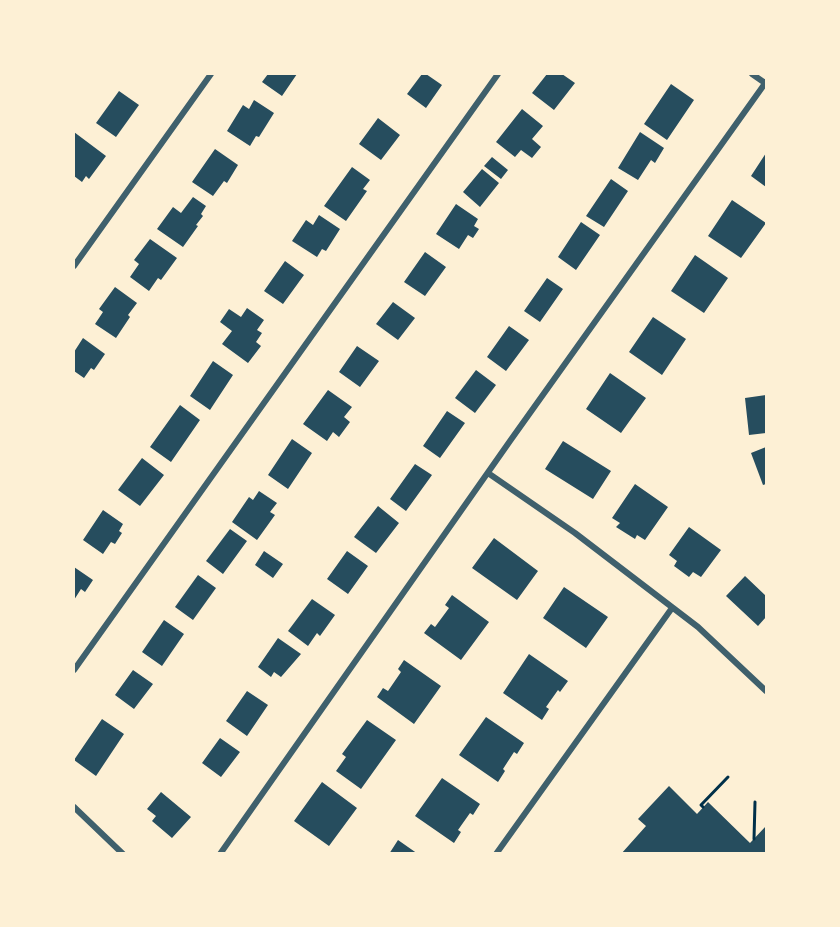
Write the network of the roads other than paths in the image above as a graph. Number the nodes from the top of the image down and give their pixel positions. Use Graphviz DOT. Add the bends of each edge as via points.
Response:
graph roads {
  1 [pos="211,74"];
  2 [pos="498,74"];
  3 [pos="752,74"];
  4 [pos="766,83"];
  5 [pos="74,266"];
  6 [pos="488,473"];
  7 [pos="672,608"];
  8 [pos="74,670"];
  9 [pos="766,691"];
  10 [pos="74,807"];
  11 [pos="123,854"];
  12 [pos="220,854"];
  13 [pos="496,854"];
  1 -- 5 [label="street"];
  2 -- 8 [label="street"];
  3 -- 4 [label="street"];
  4 -- 6 [label="street"];
  6 -- 7 [label="street" via="575,533"];
  6 -- 12 [label="street"];
  7 -- 9 [label="street"];
  7 -- 13 [label="street"];
  10 -- 11 [label="street"];
}
